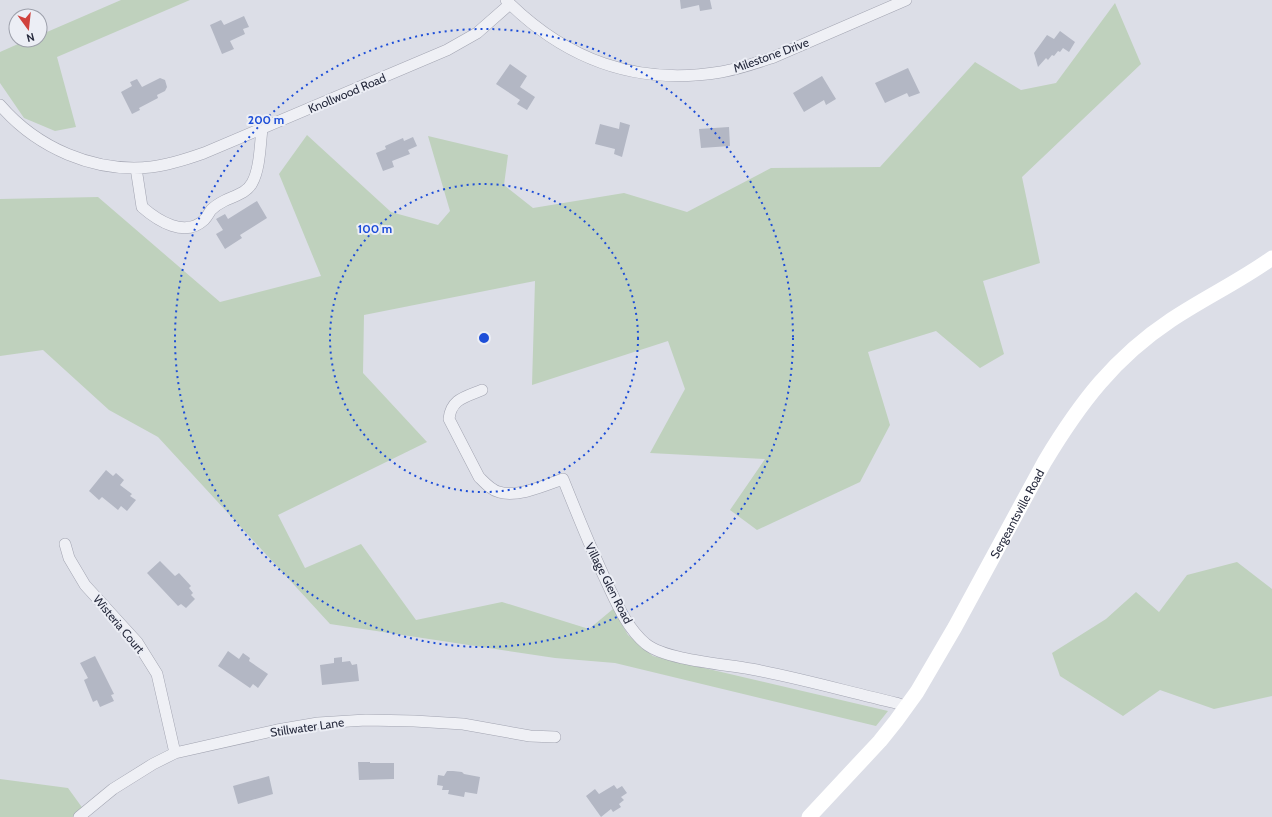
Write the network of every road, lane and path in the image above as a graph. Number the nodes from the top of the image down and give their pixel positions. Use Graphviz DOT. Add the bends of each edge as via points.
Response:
graph roads {
  1 [pos="906,0"];
  2 [pos="508,2"];
  3 [pos="0,105"];
  4 [pos="262,129"];
  5 [pos="136,168"];
  6 [pos="1272,258"];
  7 [pos="482,390"];
  8 [pos="65,544"];
  9 [pos="907,707"];
  10 [pos="556,737"];
  11 [pos="176,753"];
  12 [pos="811,816"];
  13 [pos="79,817"];
  1 -- 2 [label="street, Milestone Drive" via="774,57 722,72 683,76 618,69 588,58 557,42"];
  2 -- 4 [label="street, Knollwood Road" via="476,33 448,50"];
  3 -- 5 [label="street, Knollwood Road" via="32,135 64,153 88,162"];
  4 -- 5 [label="street, Knollwood Road" via="187,159"];
  4 -- 5 [label="street" via="252,184 243,192 212,209 204,220 191,228 180,228 156,218 142,207"];
  6 -- 9 [label="main road, Sergeantsville Road" via="1150,334 1093,390 1045,461 932,668"];
  7 -- 9 [label="street, Village Glen Road" via="453,404 449,419 479,477 493,490 509,494 563,479 618,607 646,644 677,656 752,669"];
  8 -- 11 [label="street, Wisteria Court" via="69,558 85,585 138,642 157,674"];
  9 -- 12 [label="main road, Sergeantsville Road" via="880,741"];
  10 -- 11 [label="street, Stillwater Lane" via="530,736 463,724 366,720 318,723 277,730"];
  11 -- 13 [label="street, Stillwater Lane" via="119,784"];
}
